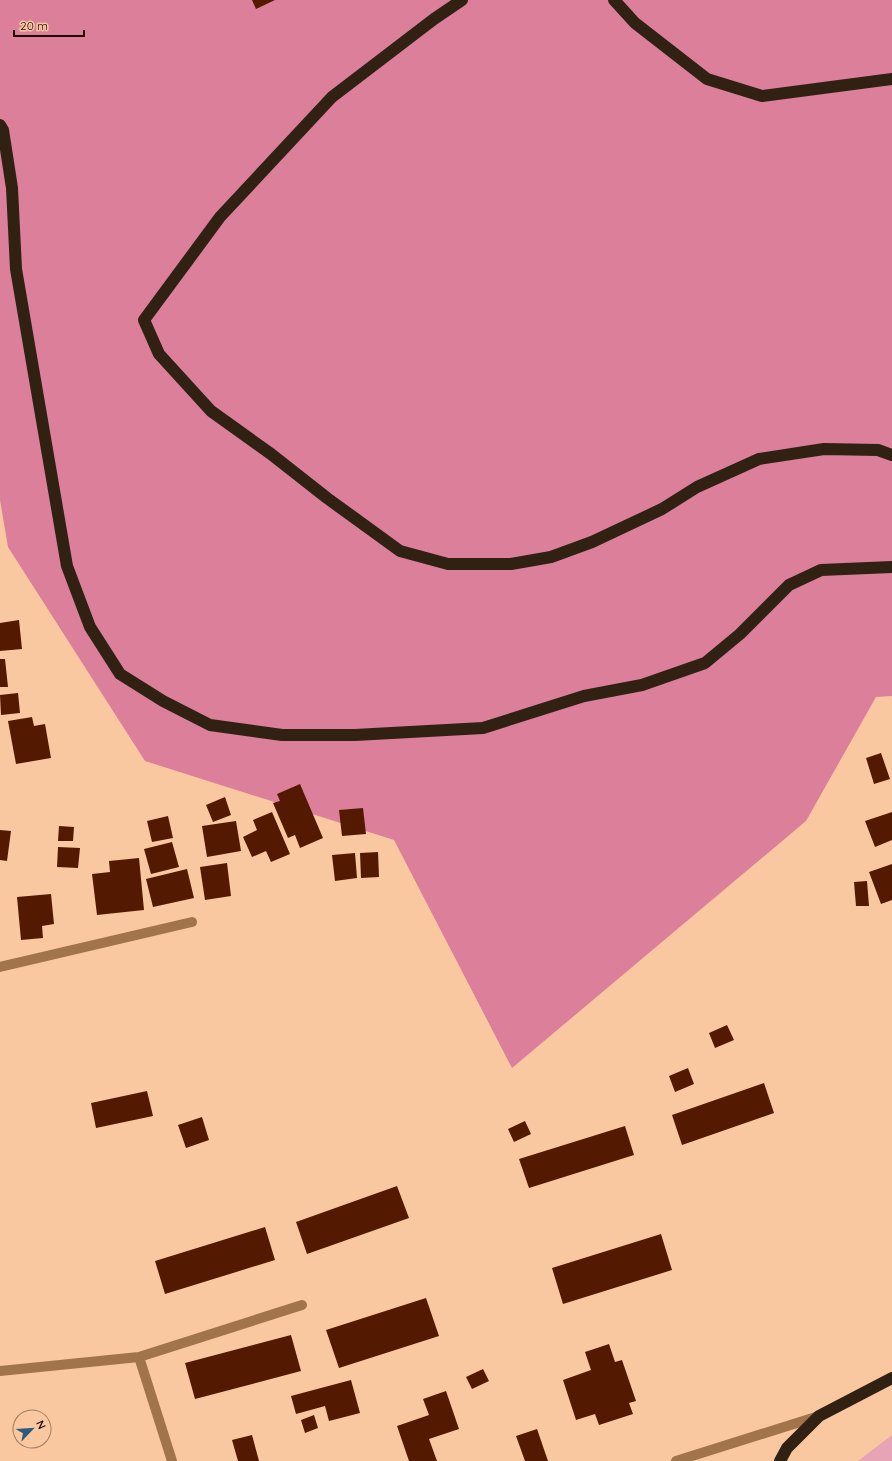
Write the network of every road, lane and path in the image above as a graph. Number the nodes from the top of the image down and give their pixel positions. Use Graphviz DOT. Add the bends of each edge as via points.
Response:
graph roads {
  1 [pos="462,0"];
  2 [pos="614,0"];
  3 [pos="892,78"];
  4 [pos="0,125"];
  5 [pos="892,455"];
  6 [pos="892,567"];
  7 [pos="192,922"];
  8 [pos="0,967"];
  9 [pos="302,1305"];
  10 [pos="139,1357"];
  11 [pos="0,1371"];
  12 [pos="892,1378"];
  13 [pos="818,1416"];
  14 [pos="172,1461"];
  15 [pos="676,1461"];
  16 [pos="780,1461"];
  1 -- 5 [label="highway" via="332,97 220,217 144,320 159,354 211,411 400,551 448,564 511,564 551,557 592,542 662,509 697,487 759,459 824,449 878,450"];
  2 -- 3 [label="highway" via="635,23 707,79 762,96"];
  4 -- 6 [label="highway" via="3,130 12,188 16,269 67,566 90,627 120,674 163,701 210,725 289,735 355,735 483,728 584,696 642,685 705,663 740,634 790,585 821,570"];
  7 -- 8 [label="street"];
  9 -- 10 [label="street"];
  10 -- 11 [label="street"];
  10 -- 14 [label="street"];
  12 -- 13 [label="highway"];
  13 -- 15 [label="street"];
  13 -- 16 [label="highway" via="787,1448"];
}
